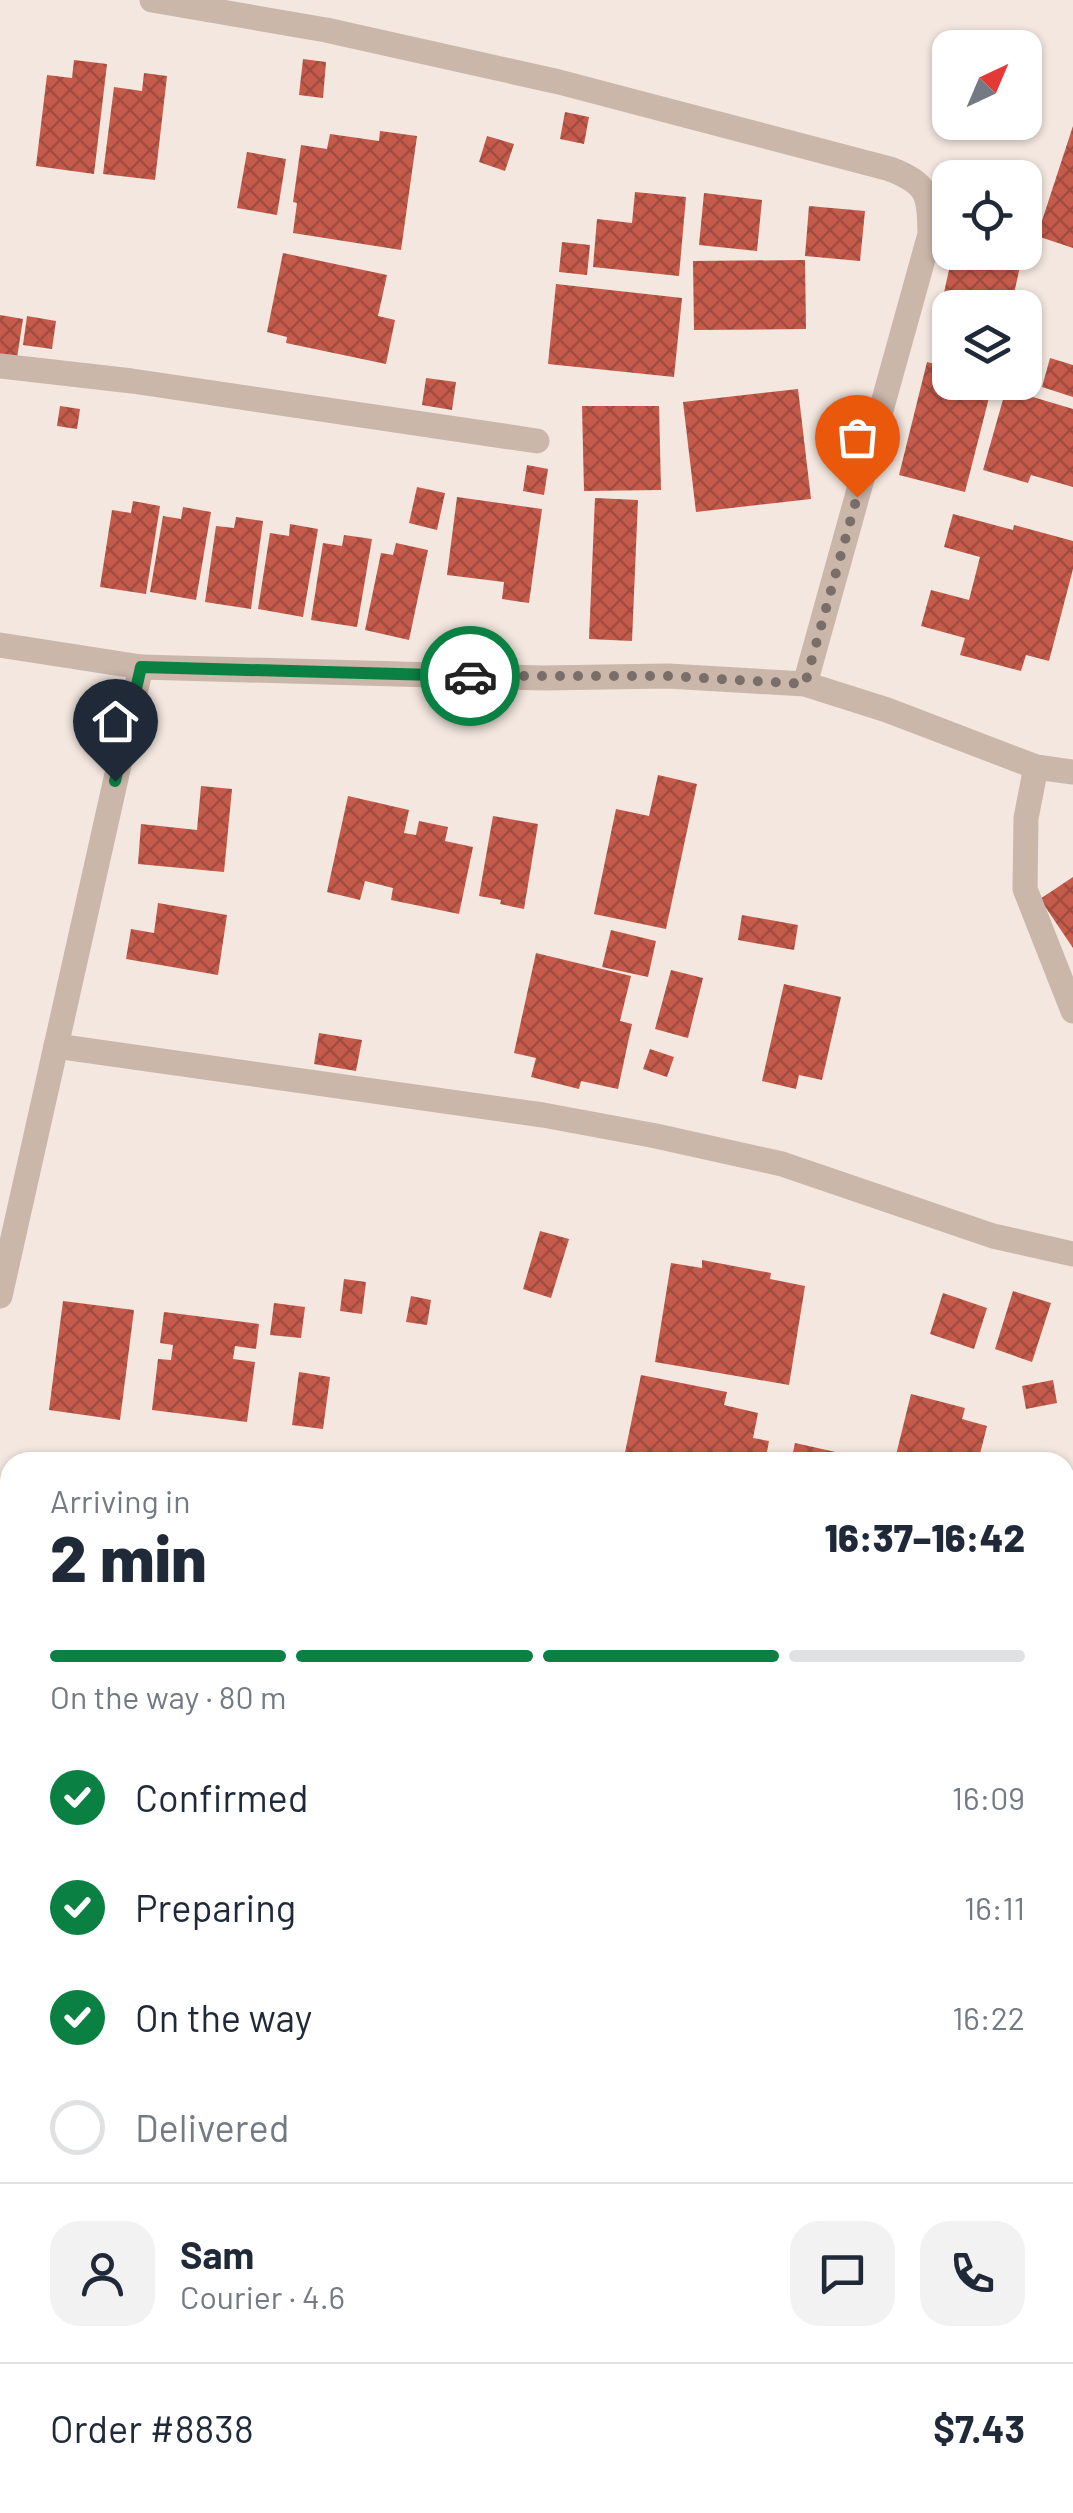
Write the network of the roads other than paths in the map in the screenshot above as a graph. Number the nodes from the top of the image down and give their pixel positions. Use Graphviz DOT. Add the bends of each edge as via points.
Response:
graph roads {
  1 [pos="152,0"];
  2 [pos="0,366"];
  3 [pos="536,441"];
  4 [pos="0,645"];
  5 [pos="141,667"];
  6 [pos="805,684"];
  7 [pos="1036,767"];
  8 [pos="1073,772"];
  9 [pos="1073,1010"];
  10 [pos="56,1046"];
  11 [pos="1073,1254"];
  12 [pos="0,1296"];
  1 -- 6 [label="street" via="559,82 914,178 929,198 930,234"];
  2 -- 3 [label="street"];
  4 -- 5 [label="street"];
  5 -- 6 [label="street"];
  5 -- 10 [label="street"];
  6 -- 7 [label="street"];
  7 -- 8 [label="street"];
  7 -- 9 [label="street" via="1026,818 1026,889"];
  10 -- 11 [label="street" via="656,1136 782,1164 993,1236"];
  10 -- 12 [label="street"];
}
